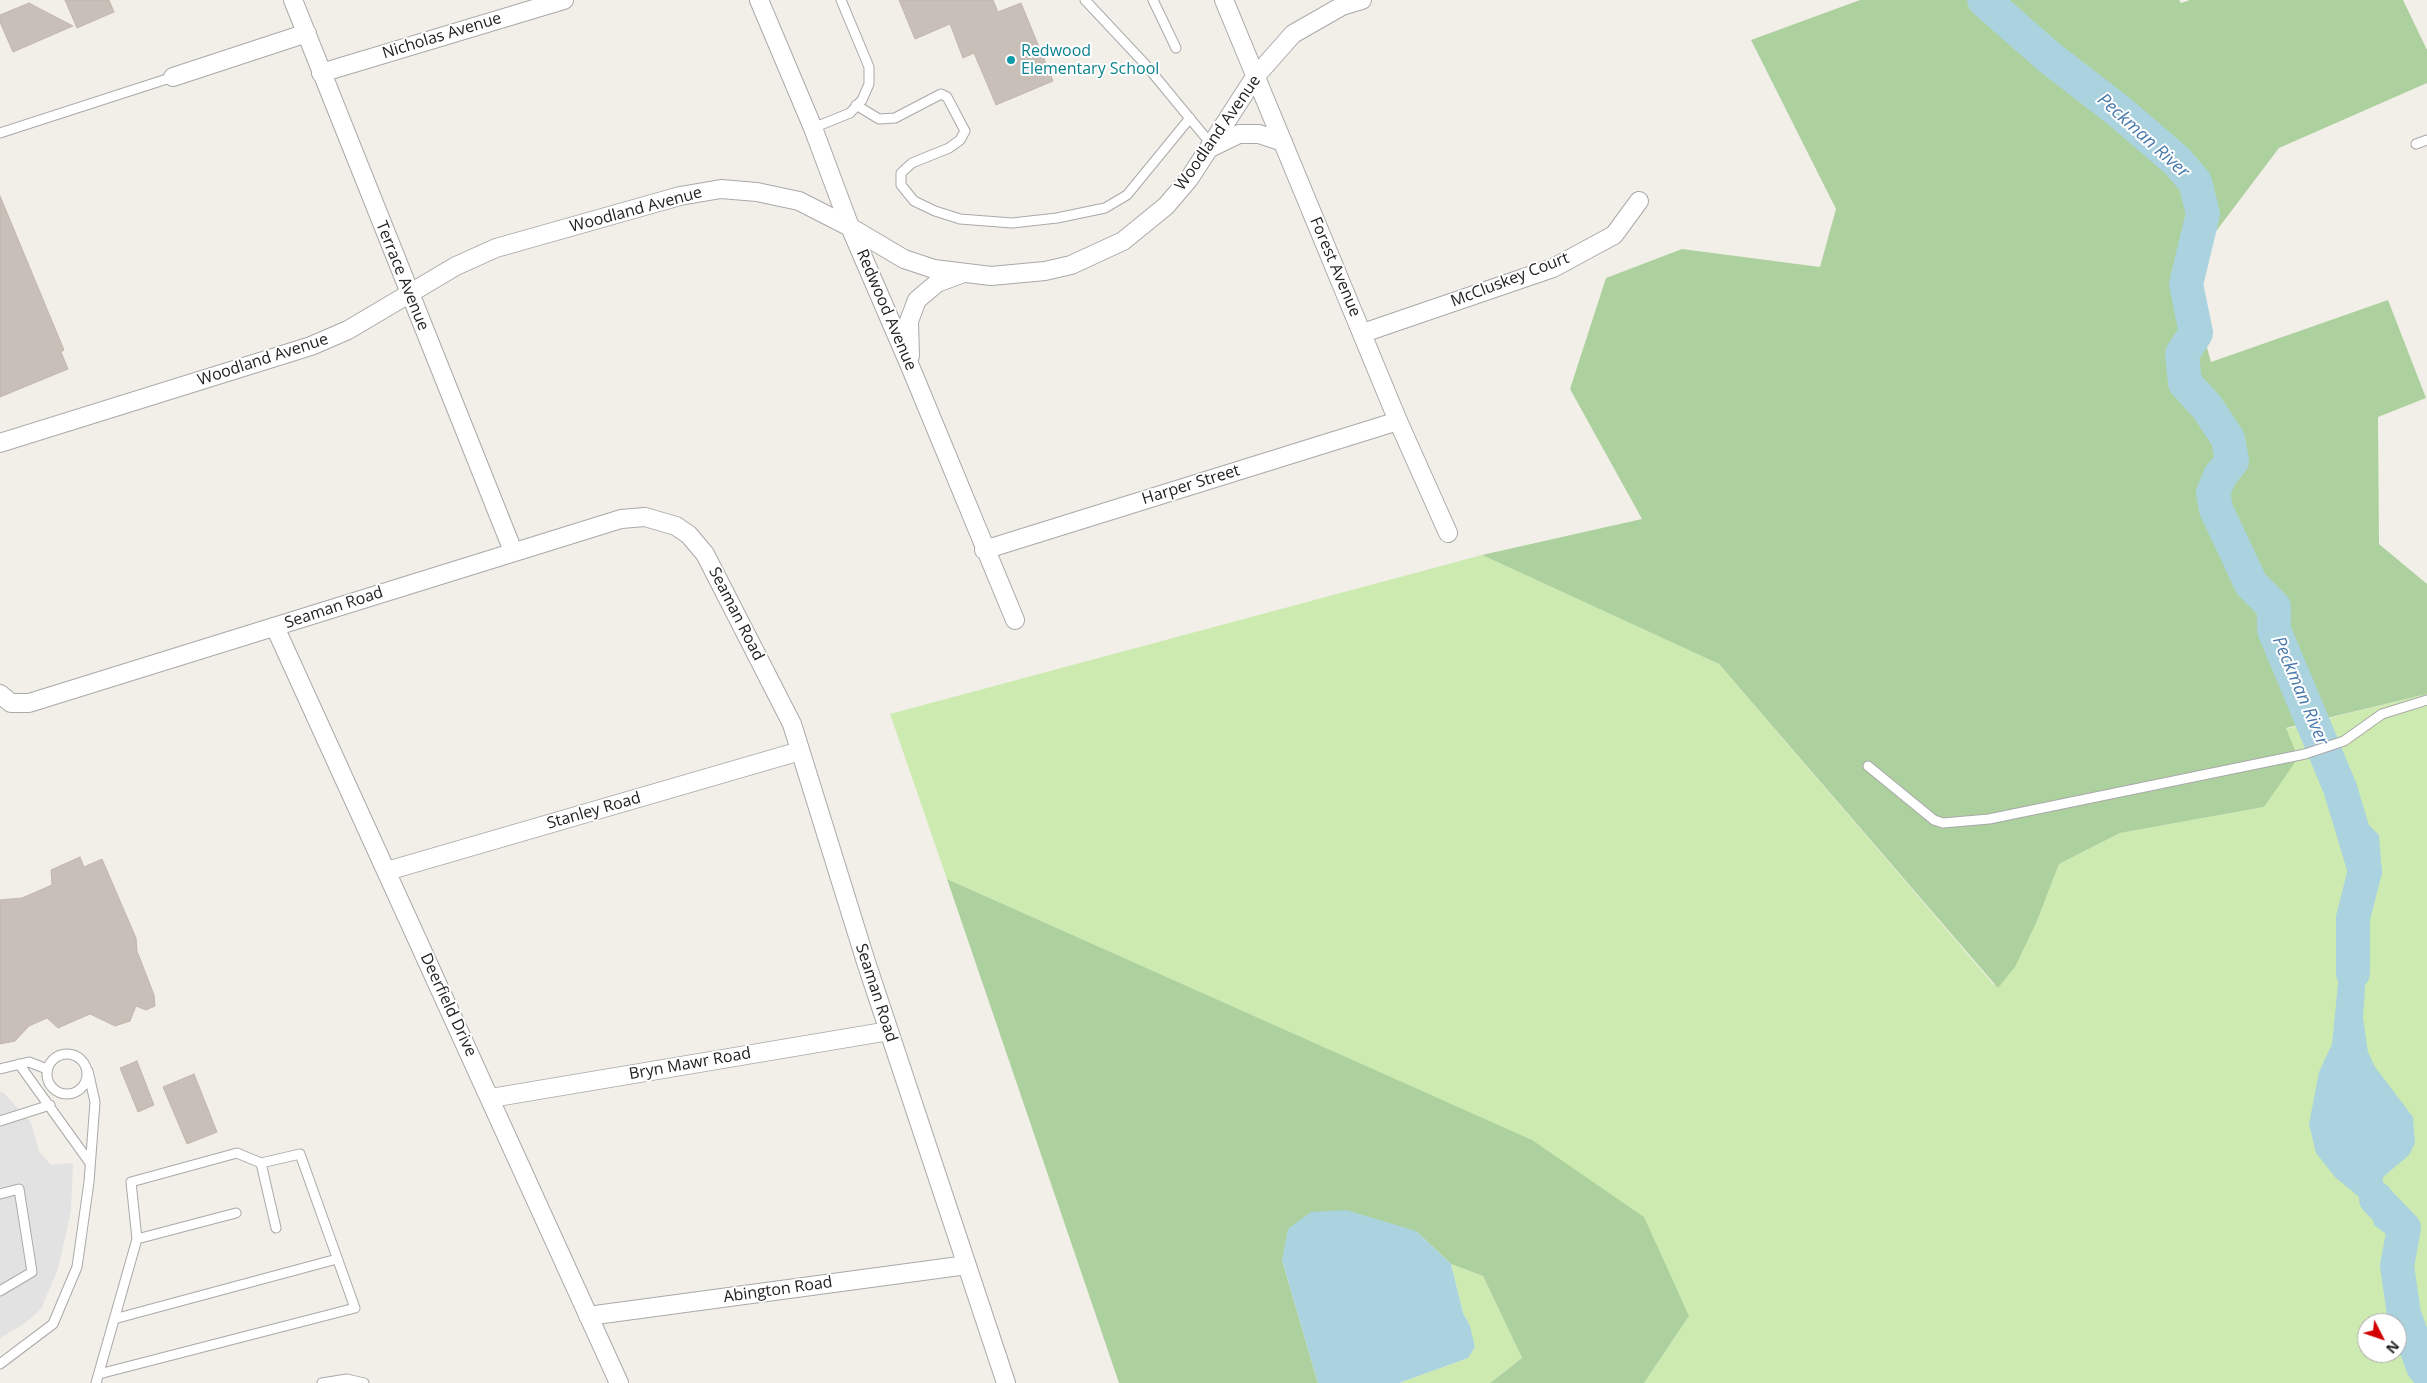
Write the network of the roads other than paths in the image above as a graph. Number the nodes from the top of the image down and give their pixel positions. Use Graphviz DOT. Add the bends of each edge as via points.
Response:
graph roads {
  1 [pos="293,0"];
  2 [pos="564,0"];
  3 [pos="759,0"];
  4 [pos="842,0"];
  5 [pos="1085,0"];
  6 [pos="1153,0"];
  7 [pos="1224,0"];
  8 [pos="1362,0"];
  9 [pos="307,33"];
  10 [pos="1176,48"];
  11 [pos="321,73"];
  12 [pos="172,77"];
  13 [pos="1255,77"];
  14 [pos="856,106"];
  15 [pos="1190,118"];
  16 [pos="812,128"];
  17 [pos="0,133"];
  18 [pos="2427,140"];
  19 [pos="1283,142"];
  20 [pos="2416,144"];
  21 [pos="1209,147"];
  22 [pos="1640,201"];
  23 [pos="850,227"];
  24 [pos="963,273"];
  25 [pos="409,292"];
  26 [pos="1363,333"];
  27 [pos="910,366"];
  28 [pos="1398,421"];
  29 [pos="0,444"];
  30 [pos="1448,533"];
  31 [pos="984,550"];
  32 [pos="513,552"];
  33 [pos="1015,620"];
  34 [pos="275,627"];
  35 [pos="0,694"];
  36 [pos="2427,700"];
  37 [pos="800,751"];
  38 [pos="1868,766"];
  39 [pos="387,871"];
  40 [pos="889,1031"];
  41 [pos="19,1064"];
  42 [pos="47,1069"];
  43 [pos="0,1070"];
  44 [pos="88,1071"];
  45 [pos="491,1098"];
  46 [pos="50,1106"];
  47 [pos="0,1121"];
  48 [pos="90,1163"];
  49 [pos="260,1163"];
  50 [pos="0,1194"];
  51 [pos="236,1213"];
  52 [pos="276,1228"];
  53 [pos="137,1239"];
  54 [pos="337,1259"];
  55 [pos="967,1265"];
  56 [pos="0,1291"];
  57 [pos="588,1316"];
  58 [pos="114,1319"];
  59 [pos="0,1364"];
  60 [pos="98,1378"];
  61 [pos="322,1383"];
  62 [pos="364,1383"];
  63 [pos="619,1383"];
  64 [pos="1006,1383"];
  1 -- 9 [label="street, Terrace Avenue"];
  2 -- 11 [label="street, Nicholas Avenue"];
  3 -- 16 [label="street, Redwood Avenue"];
  4 -- 14 [label="lane" via="869,67 869,84"];
  5 -- 15 [label="lane"];
  6 -- 10 [label="lane"];
  7 -- 13 [label="street, Forest Avenue"];
  8 -- 13 [label="street, Woodland Avenue" via="1342,6 1293,34"];
  9 -- 11 [label="street, Terrace Avenue"];
  9 -- 12 [label="street"];
  11 -- 25 [label="street, Terrace Avenue"];
  12 -- 17 [label="lane"];
  13 -- 19 [label="street, Forest Avenue"];
  13 -- 21 [label="street, Woodland Avenue"];
  14 -- 15 [label="lane" via="879,119 895,118 941,94 947,98 965,131 960,140 949,148 912,162 901,172 902,185 914,201 935,211 960,219 1012,223 1105,208 1127,195"];
  14 -- 16 [label="lane" via="850,113"];
  15 -- 21 [label="lane"];
  16 -- 23 [label="street, Redwood Avenue"];
  18 -- 20 [label="lane"];
  19 -- 21 [label="street" via="1260,134 1239,134"];
  19 -- 26 [label="street, Forest Avenue"];
  21 -- 24 [label="street, Woodland Avenue" via="1189,179 1166,206 1123,241 1071,265 1045,271 991,276"];
  22 -- 26 [label="street, McCluskey Court" via="1614,235 1553,268"];
  23 -- 24 [label="street, Woodland Avenue" via="904,259 934,269"];
  23 -- 25 [label="street, Woodland Avenue" via="799,201 757,192 721,189 680,196 496,248"];
  23 -- 27 [label="street, Redwood Avenue"];
  24 -- 27 [label="street" via="936,283 916,300 909,321"];
  25 -- 29 [label="street, Woodland Avenue" via="348,330 311,346"];
  25 -- 32 [label="street, Terrace Avenue"];
  26 -- 28 [label="street, Forest Avenue"];
  27 -- 31 [label="street, Redwood Avenue"];
  28 -- 30 [label="street, Forest Avenue"];
  28 -- 31 [label="street, Harper Street"];
  31 -- 33 [label="street, Redwood Avenue"];
  32 -- 34 [label="street, Seaman Road"];
  32 -- 37 [label="street, Seaman Road" via="621,519 644,517 676,526 705,554 792,724"];
  34 -- 35 [label="street, Seaman Road" via="29,703 11,703"];
  34 -- 39 [label="street, Deerfield Drive"];
  36 -- 38 [label="lane" via="2382,714 2344,741 2305,754 1989,818 1944,823 1934,820"];
  37 -- 39 [label="street, Stanley Road"];
  37 -- 40 [label="street, Seaman Road"];
  39 -- 45 [label="street, Deerfield Drive"];
  40 -- 45 [label="street, Bryn Mawr Road"];
  40 -- 55 [label="street, Seaman Road"];
  41 -- 42 [label="lane" via="28,1062"];
  41 -- 43 [label="lane"];
  41 -- 46 [label="lane"];
  42 -- 44 [label="lane" via="55,1057 69,1053 82,1059"];
  42 -- 44 [label="lane" via="49,1083 59,1093 73,1094 85,1085"];
  44 -- 48 [label="lane" via="95,1102"];
  45 -- 57 [label="street, Deerfield Drive"];
  46 -- 47 [label="lane"];
  46 -- 48 [label="lane"];
  48 -- 59 [label="lane" via="77,1267 53,1324"];
  49 -- 52 [label="lane"];
  49 -- 53 [label="lane" via="237,1152 131,1182"];
  49 -- 54 [label="lane" via="300,1154"];
  50 -- 56 [label="lane" via="19,1189 32,1272"];
  51 -- 53 [label="lane"];
  53 -- 58 [label="lane"];
  54 -- 58 [label="lane"];
  54 -- 60 [label="lane" via="355,1308"];
  55 -- 57 [label="street, Abington Road"];
  55 -- 64 [label="street, Seaman Road"];
  57 -- 63 [label="street, Deerfield Drive"];
  58 -- 60 [label="lane"];
  61 -- 62 [label="lane" via="347,1379"];
}
